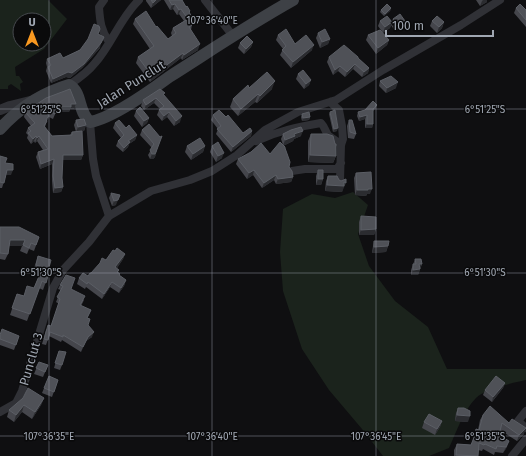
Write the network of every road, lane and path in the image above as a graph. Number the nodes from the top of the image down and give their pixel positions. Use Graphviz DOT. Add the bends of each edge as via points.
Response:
graph roads {
  1 [pos="104,0"];
  2 [pos="139,0"];
  3 [pos="205,0"];
  4 [pos="293,0"];
  5 [pos="500,0"];
  6 [pos="233,36"];
  7 [pos="109,42"];
  8 [pos="69,85"];
  9 [pos="35,100"];
  10 [pos="330,102"];
  11 [pos="0,110"];
  12 [pos="90,122"];
  13 [pos="0,129"];
  14 [pos="248,145"];
  15 [pos="341,145"];
  16 [pos="341,164"];
  17 [pos="292,172"];
  18 [pos="340,181"];
  19 [pos="108,216"];
  20 [pos="526,411"];
  21 [pos="0,412"];
  22 [pos="526,428"];
  23 [pos="526,439"];
  24 [pos="512,456"];
  1 -- 7 [label="street" via="99,7 100,18 102,32"];
  2 -- 7 [label="street" via="130,8"];
  3 -- 6 [label="street"];
  4 -- 6 [label="main road, Jalan Punclut"];
  5 -- 10 [label="street"];
  6 -- 12 [label="main road, Jalan Punclut" via="138,98 100,120"];
  7 -- 8 [label="street" via="95,63"];
  8 -- 9 [label="main road"];
  8 -- 12 [label="main road, Jalan Punclut" via="74,88 84,117"];
  9 -- 11 [label="street"];
  9 -- 13 [label="main road" via="19,110"];
  10 -- 14 [label="street" via="288,117 265,130"];
  10 -- 15 [label="street" via="339,110 343,139"];
  12 -- 19 [label="street" via="96,176"];
  14 -- 15 [label="street" via="270,134 293,127 321,123 328,135"];
  14 -- 19 [label="street" via="212,171 151,192"];
  15 -- 16 [label="street"];
  16 -- 17 [label="street" via="337,169 305,169"];
  16 -- 18 [label="street"];
  19 -- 21 [label="street, Punclut 3" via="89,242 63,270 50,297 22,392 16,402"];
  20 -- 22 [label="street" via="518,421"];
  23 -- 24 [label="street"];
}
